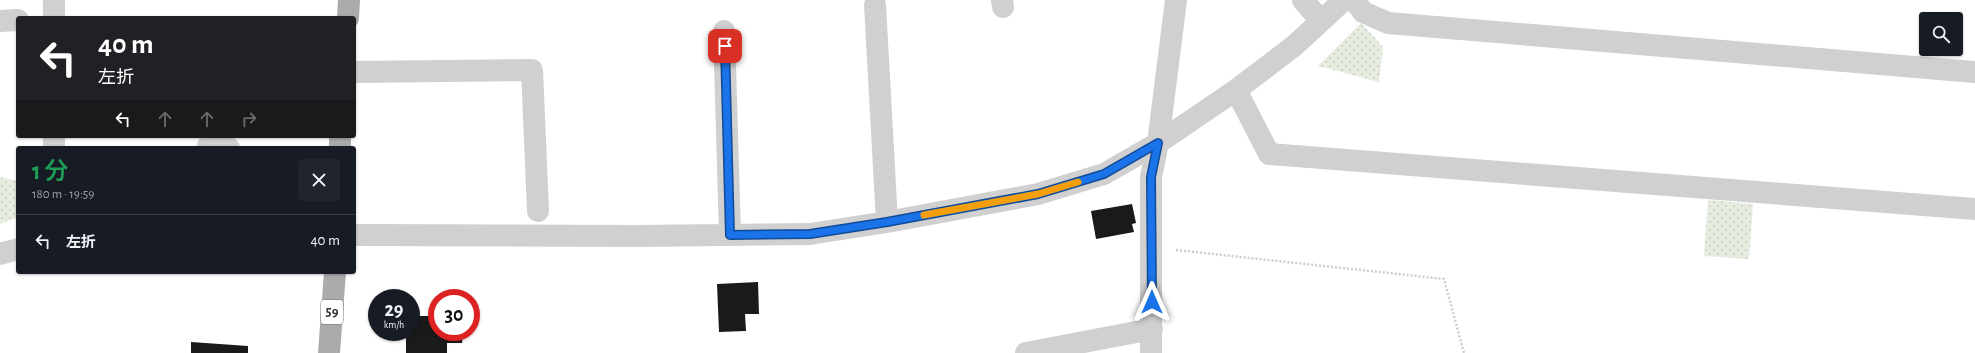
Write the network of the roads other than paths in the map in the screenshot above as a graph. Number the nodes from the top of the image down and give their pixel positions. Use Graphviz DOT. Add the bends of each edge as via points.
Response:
graph roads {
  1 [pos="349,0"];
  2 [pos="1176,0"];
  3 [pos="1303,0"];
  4 [pos="1344,0"];
  5 [pos="1354,0"];
  6 [pos="875,5"];
  7 [pos="348,16"];
  8 [pos="16,20"];
  9 [pos="0,21"];
  10 [pos="1321,21"];
  11 [pos="724,31"];
  12 [pos="356,72"];
  13 [pos="1975,72"];
  14 [pos="1236,90"];
  15 [pos="1158,143"];
  16 [pos="1975,209"];
  17 [pos="538,211"];
  18 [pos="887,222"];
  19 [pos="356,235"];
  20 [pos="730,235"];
  21 [pos="16,250"];
  22 [pos="0,254"];
  23 [pos="335,274"];
  24 [pos="1152,329"];
  25 [pos="329,353"];
  26 [pos="1026,353"];
  27 [pos="1156,353"];
  1 -- 7 [label="main road"];
  2 -- 15 [label="street"];
  3 -- 10 [label="street"];
  4 -- 10 [label="street"];
  5 -- 13 [label="street" via="1363,12 1388,23"];
  6 -- 18 [label="street"];
  8 -- 9 [label="street"];
  10 -- 14 [label="street" via="1294,46"];
  11 -- 20 [label="street"];
  12 -- 17 [label="street" via="532,70"];
  14 -- 15 [label="street"];
  14 -- 16 [label="street" via="1269,154"];
  15 -- 18 [label="street" via="1104,174 1038,194"];
  15 -- 24 [label="street" via="1151,177"];
  18 -- 20 [label="street" via="810,234"];
  19 -- 20 [label="street"];
  21 -- 22 [label="street"];
  23 -- 25 [label="main road, 59"];
  24 -- 26 [label="street"];
  24 -- 27 [label="street"];
}
